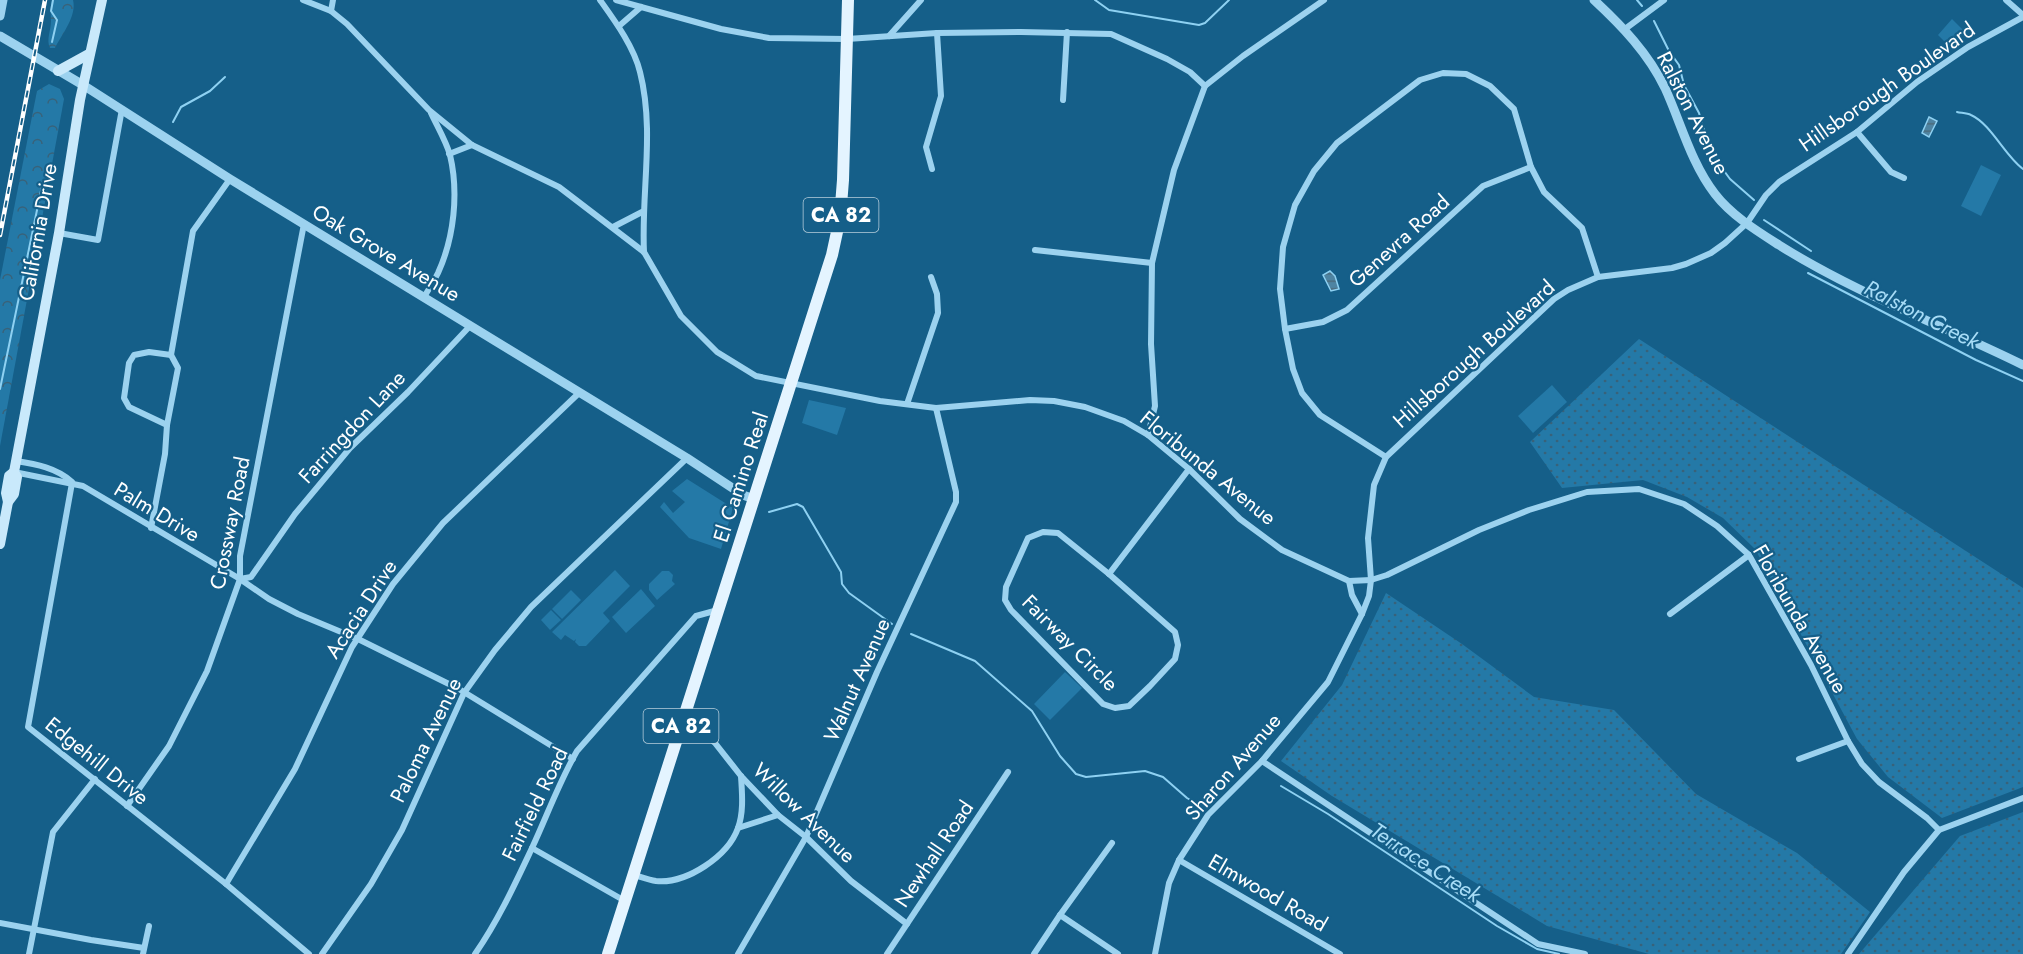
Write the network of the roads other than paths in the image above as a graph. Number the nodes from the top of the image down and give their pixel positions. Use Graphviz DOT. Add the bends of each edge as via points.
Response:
graph roads {
  1 [pos="3,0"];
  2 [pos="102,0"];
  3 [pos="303,0"];
  4 [pos="333,0"];
  5 [pos="600,0"];
  6 [pos="616,0"];
  7 [pos="848,0"];
  8 [pos="921,0"];
  9 [pos="1324,0"];
  10 [pos="1594,0"];
  11 [pos="1664,0"];
  12 [pos="2006,0"];
  13 [pos="641,7"];
  14 [pos="331,11"];
  15 [pos="0,16"];
  16 [pos="2023,16"];
  17 [pos="619,26"];
  18 [pos="1625,29"];
  19 [pos="1067,32"];
  20 [pos="937,33"];
  21 [pos="0,36"];
  22 [pos="890,36"];
  23 [pos="847,39"];
  24 [pos="89,54"];
  25 [pos="58,71"];
  26 [pos="83,85"];
  27 [pos="1205,86"];
  28 [pos="1063,100"];
  29 [pos="122,109"];
  30 [pos="429,110"];
  31 [pos="1857,132"];
  32 [pos="472,145"];
  33 [pos="449,154"];
  34 [pos="1531,167"];
  35 [pos="932,169"];
  36 [pos="1904,178"];
  37 [pos="230,179"];
  38 [pos="642,212"];
  39 [pos="1747,223"];
  40 [pos="303,224"];
  41 [pos="613,227"];
  42 [pos="59,233"];
  43 [pos="1035,250"];
  44 [pos="644,252"];
  45 [pos="1152,263"];
  46 [pos="931,277"];
  47 [pos="1598,277"];
  48 [pos="424,297"];
  49 [pos="470,326"];
  50 [pos="1285,329"];
  51 [pos="171,355"];
  52 [pos="2023,365"];
  53 [pos="791,385"];
  54 [pos="579,393"];
  55 [pos="907,404"];
  56 [pos="936,408"];
  57 [pos="167,425"];
  58 [pos="1148,435"];
  59 [pos="1386,457"];
  60 [pos="687,458"];
  61 [pos="15,466"];
  62 [pos="1189,469"];
  63 [pos="72,483"];
  64 [pos="754,499"];
  65 [pos="151,528"];
  66 [pos="0,544"];
  67 [pos="1749,555"];
  68 [pos="1109,574"];
  69 [pos="240,579"];
  70 [pos="1371,580"];
  71 [pos="1349,581"];
  72 [pos="718,610"];
  73 [pos="1362,614"];
  74 [pos="1670,614"];
  75 [pos="358,639"];
  76 [pos="464,693"];
  77 [pos="681,725"];
  78 [pos="1848,741"];
  79 [pos="573,759"];
  80 [pos="1799,759"];
  81 [pos="1262,761"];
  82 [pos="1008,772"];
  83 [pos="741,776"];
  84 [pos="95,779"];
  85 [pos="2023,798"];
  86 [pos="127,806"];
  87 [pos="778,814"];
  88 [pos="738,828"];
  89 [pos="1939,830"];
  90 [pos="806,837"];
  91 [pos="1112,843"];
  92 [pos="532,848"];
  93 [pos="1179,860"];
  94 [pos="633,874"];
  95 [pos="226,884"];
  96 [pos="625,901"];
  97 [pos="1060,915"];
  98 [pos="0,923"];
  99 [pos="907,924"];
  100 [pos="148,926"];
  101 [pos="34,930"];
  102 [pos="144,951"];
  103 [pos="29,954"];
  104 [pos="309,954"];
  105 [pos="322,954"];
  106 [pos="476,954"];
  107 [pos="608,954"];
  108 [pos="738,954"];
  109 [pos="887,954"];
  110 [pos="1034,954"];
  111 [pos="1118,954"];
  112 [pos="1155,954"];
  113 [pos="1340,954"];
  114 [pos="1585,954"];
  115 [pos="1848,954"];
  1 -- 15 [label="street"];
  2 -- 24 [label="main road, California Drive"];
  3 -- 14 [label="street, Floribunda Avenue"];
  4 -- 14 [label="street"];
  5 -- 17 [label="street"];
  6 -- 13 [label="street"];
  7 -- 23 [label="main road, El Camino Real / CA 82"];
  8 -- 22 [label="street"];
  9 -- 27 [label="street"];
  10 -- 18 [label="street, Ralston Avenue"];
  11 -- 18 [label="street"];
  12 -- 16 [label="street"];
  13 -- 17 [label="street"];
  13 -- 23 [label="street" via="769,38"];
  14 -- 30 [label="street, Floribunda Avenue"];
  16 -- 31 [label="street, Hillsborough Boulevard" via="1917,82"];
  17 -- 38 [label="street" via="640,70 646,107"];
  18 -- 39 [label="street, Ralston Avenue" via="1664,86 1701,174 1716,196"];
  19 -- 20 [label="street"];
  19 -- 27 [label="street" via="1111,34 1167,59"];
  19 -- 28 [label="street"];
  20 -- 22 [label="street"];
  20 -- 35 [label="street" via="941,96 926,147"];
  21 -- 25 [label="street, Oak Grove Avenue"];
  22 -- 23 [label="street"];
  23 -- 53 [label="main road, El Camino Real / CA 82" via="840,219"];
  24 -- 25 [label="main road"];
  24 -- 26 [label="main road, California Drive"];
  25 -- 26 [label="street, Oak Grove Avenue"];
  26 -- 29 [label="street, Oak Grove Avenue"];
  26 -- 42 [label="main road, California Drive"];
  27 -- 45 [label="street" via="1174,170"];
  29 -- 37 [label="street, Oak Grove Avenue"];
  29 -- 42 [label="street" via="98,240"];
  30 -- 32 [label="street, Floribunda Avenue"];
  30 -- 33 [label="street"];
  31 -- 36 [label="street" via="1891,172"];
  31 -- 39 [label="street, Hillsborough Boulevard" via="1779,182"];
  32 -- 33 [label="street"];
  32 -- 41 [label="street, Floribunda Avenue" via="559,188"];
  33 -- 48 [label="street" via="453,219 438,273"];
  34 -- 47 [label="street" via="1544,192 1582,228"];
  34 -- 50 [label="street, Genevra Road" via="1484,186 1347,310 1323,322"];
  34 -- 50 [label="street" via="1514,109 1490,86 1466,74 1443,73 1420,80 1337,143 1314,171 1295,205 1282,247 1280,289"];
  37 -- 40 [label="street, Oak Grove Avenue"];
  37 -- 51 [label="street" via="193,231"];
  38 -- 41 [label="street"];
  38 -- 44 [label="street"];
  39 -- 47 [label="street, Hillsborough Boulevard" via="1725,243 1686,264"];
  39 -- 52 [label="street, Ralston Avenue" via="1816,266"];
  40 -- 48 [label="street, Oak Grove Avenue"];
  40 -- 69 [label="street, Crossway Road" via="240,556"];
  41 -- 44 [label="street, Floribunda Avenue"];
  42 -- 61 [label="main road, California Drive"];
  43 -- 45 [label="street"];
  44 -- 53 [label="street, Floribunda Avenue" via="681,316 717,352 756,376"];
  45 -- 58 [label="street" via="1155,406"];
  46 -- 55 [label="street" via="938,313"];
  47 -- 59 [label="street, Hillsborough Boulevard" via="1554,299"];
  48 -- 49 [label="street, Oak Grove Avenue"];
  49 -- 54 [label="street, Oak Grove Avenue"];
  49 -- 69 [label="street, Farringdon Lane" via="350,448 295,514 251,577"];
  50 -- 59 [label="street" via="1302,393 1320,415"];
  51 -- 57 [label="street" via="178,368"];
  51 -- 57 [label="street" via="134,355 129,363 124,398 129,407"];
  53 -- 55 [label="street, Floribunda Avenue"];
  53 -- 64 [label="main road, El Camino Real / CA 82"];
  54 -- 60 [label="street, Oak Grove Avenue"];
  54 -- 75 [label="street, Acacia Drive" via="443,523 393,584"];
  55 -- 56 [label="street, Floribunda Avenue"];
  56 -- 58 [label="street, Floribunda Avenue" via="1054,401 1124,421"];
  56 -- 90 [label="street, Walnut Avenue" via="956,502"];
  57 -- 65 [label="street"];
  58 -- 62 [label="street, Floribunda Avenue"];
  59 -- 70 [label="street, Hillsborough Boulevard" via="1374,485 1368,538"];
  60 -- 64 [label="street, Oak Grove Avenue"];
  60 -- 76 [label="street, Paloma Avenue" via="531,607"];
  61 -- 63 [label="street, Palm Drive"];
  61 -- 63 [label="street, Palm Drive" via="42,466"];
  61 -- 66 [label="main road, California Drive" via="6,493 8,502"];
  62 -- 68 [label="street"];
  62 -- 71 [label="street, Floribunda Avenue" via="1240,519 1282,549"];
  63 -- 65 [label="street, Palm Drive"];
  63 -- 84 [label="street, Edgehill Drive" via="28,727"];
  64 -- 72 [label="main road, El Camino Real / CA 82"];
  65 -- 69 [label="street, Palm Drive"];
  67 -- 70 [label="street, Floribunda Avenue" via="1717,526 1684,504 1639,489 1587,492 1479,530"];
  67 -- 74 [label="street"];
  67 -- 78 [label="street, Floribunda Avenue" via="1811,665"];
  68 -- 68 [label="street, Fairway Circle" via="1058,533 1043,532 1028,538 1006,587 1005,600 1102,704 1115,708 1129,706 1150,686 1175,659 1178,645 1175,632"];
  69 -- 75 [label="street, Palm Drive" via="268,599"];
  69 -- 86 [label="street, Crossway Road" via="207,671 169,746"];
  70 -- 71 [label="street, Floribunda Avenue"];
  70 -- 73 [label="street, Sharon Avenue"];
  71 -- 73 [label="street"];
  72 -- 77 [label="main road, El Camino Real / CA 82"];
  72 -- 79 [label="street, Fairfield Road" via="696,616"];
  73 -- 81 [label="street, Sharon Avenue" via="1328,682"];
  75 -- 76 [label="street, Palm Drive"];
  75 -- 95 [label="street, Acacia Drive" via="295,768"];
  76 -- 79 [label="street, Palm Drive"];
  76 -- 105 [label="street, Paloma Avenue" via="402,830 371,884"];
  77 -- 83 [label="street, Willow Avenue" via="715,743"];
  77 -- 94 [label="main road, El Camino Real / CA 82"];
  78 -- 80 [label="street"];
  78 -- 89 [label="street, Floribunda Avenue" via="1879,782"];
  79 -- 92 [label="street, Fairfield Road"];
  81 -- 93 [label="street, Sharon Avenue" via="1208,815"];
  81 -- 114 [label="street" via="1538,944"];
  82 -- 99 [label="street, Newhall Road"];
  83 -- 87 [label="street, Willow Avenue"];
  83 -- 88 [label="street" via="743,802"];
  84 -- 86 [label="street, Edgehill Drive"];
  84 -- 101 [label="street" via="53,832"];
  85 -- 89 [label="street"];
  86 -- 95 [label="street, Edgehill Drive"];
  87 -- 88 [label="street"];
  87 -- 90 [label="street, Willow Avenue"];
  88 -- 94 [label="street" via="723,852 702,869 677,879 657,881"];
  89 -- 115 [label="street" via="1904,872"];
  90 -- 99 [label="street, Willow Avenue" via="851,881"];
  90 -- 108 [label="street, Walnut Avenue"];
  91 -- 97 [label="street"];
  92 -- 96 [label="street"];
  92 -- 106 [label="street, Fairfield Road"];
  93 -- 112 [label="street, Sharon Avenue" via="1169,883"];
  93 -- 113 [label="street, Elmwood Road"];
  94 -- 96 [label="main road, El Camino Real / CA 82"];
  95 -- 104 [label="street, Edgehill Drive"];
  96 -- 107 [label="main road, El Camino Real / CA 82"];
  97 -- 110 [label="street"];
  97 -- 111 [label="street"];
  98 -- 101 [label="street"];
  99 -- 109 [label="street, Newhall Road"];
  100 -- 102 [label="street"];
  101 -- 102 [label="street"];
  101 -- 103 [label="street"];
}
